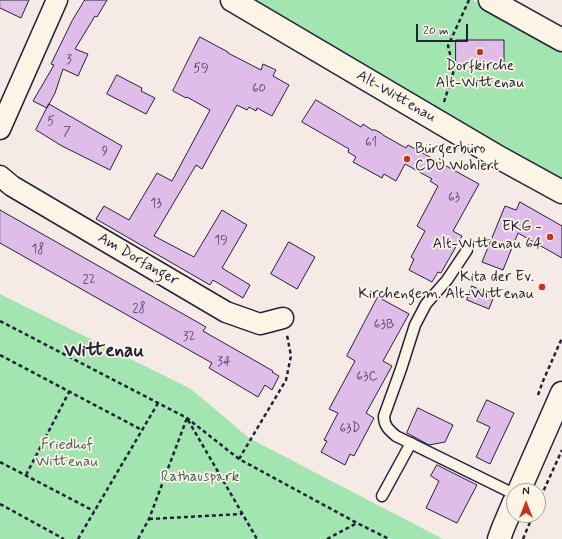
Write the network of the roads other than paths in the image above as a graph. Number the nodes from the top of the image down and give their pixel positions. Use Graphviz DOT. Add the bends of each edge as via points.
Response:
graph roads {
  1 [pos="57,0"];
  2 [pos="232,0"];
  3 [pos="497,2"];
  4 [pos="562,40"];
  5 [pos="0,129"];
  6 [pos="0,176"];
  7 [pos="562,192"];
  8 [pos="467,250"];
  9 [pos="283,318"];
  10 [pos="562,393"];
  11 [pos="411,443"];
  12 [pos="522,483"];
  13 [pos="506,490"];
  14 [pos="382,496"];
  15 [pos="506,521"];
  16 [pos="499,539"];
  1 -- 5 [label="street"];
  2 -- 7 [label="main road, Alt-Wittenau"];
  3 -- 4 [label="main road"];
  6 -- 9 [label="street, Am Dorfanger" via="12,186 226,312 260,324"];
  8 -- 11 [label="lane" via="447,280 426,304 414,325 384,416 389,430"];
  10 -- 12 [label="main road"];
  11 -- 13 [label="lane"];
  11 -- 14 [label="lane"];
  15 -- 16 [label="main road"];
}
